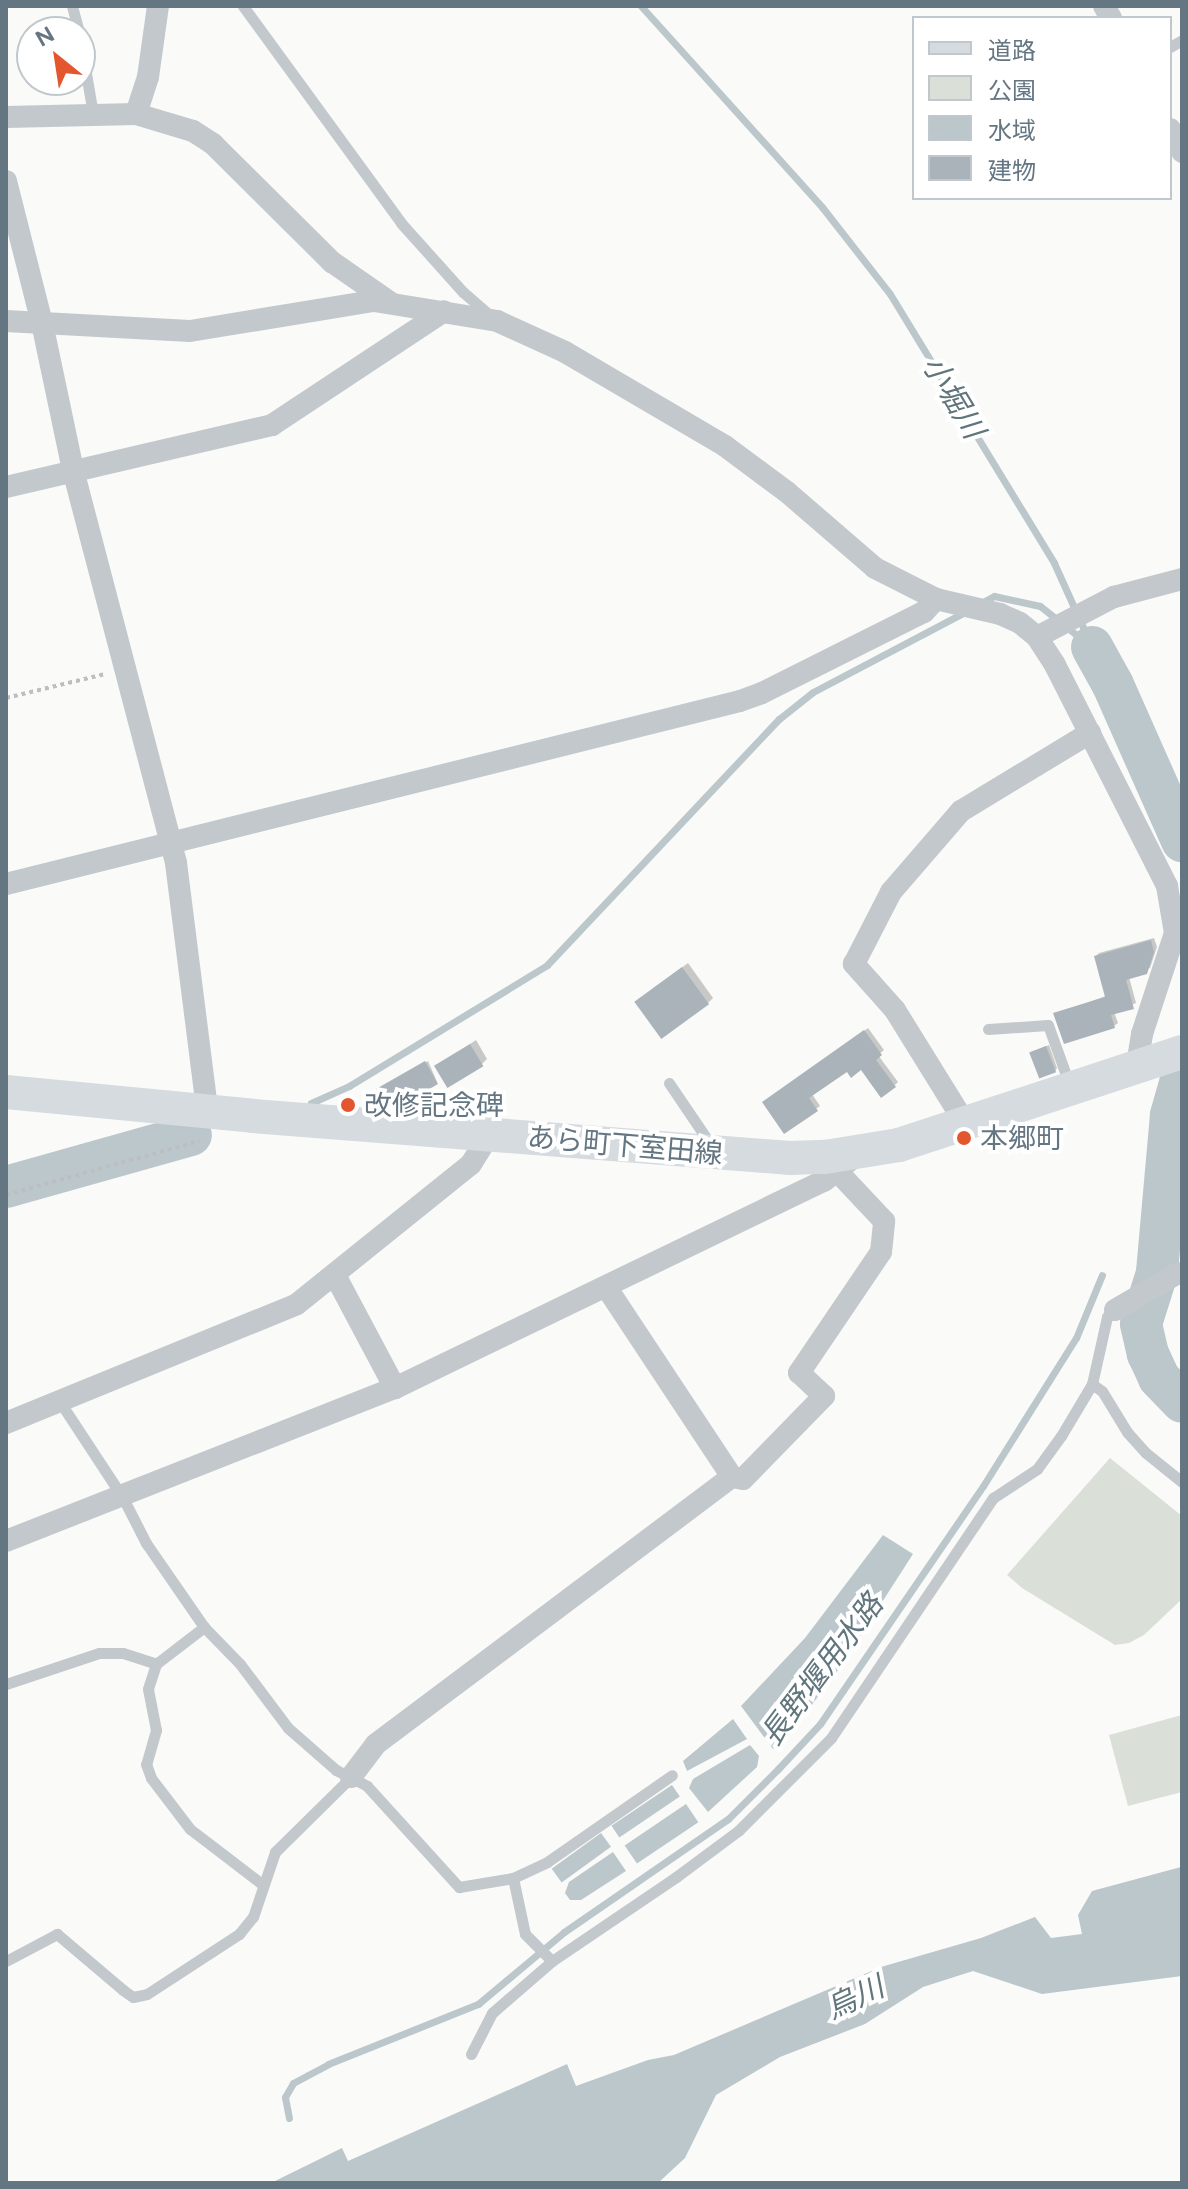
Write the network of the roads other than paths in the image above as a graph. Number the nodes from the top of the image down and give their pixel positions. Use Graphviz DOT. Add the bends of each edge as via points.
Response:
graph roads {
  1 [pos="158,6"];
  2 [pos="243,6"];
  3 [pos="90,96"];
  4 [pos="93,114"];
  5 [pos="136,114"];
  6 [pos="6,117"];
  7 [pos="1172,133"];
  8 [pos="1182,152"];
  9 [pos="6,181"];
  10 [pos="392,304"];
  11 [pos="444,311"];
  12 [pos="6,321"];
  13 [pos="497,321"];
  14 [pos="42,323"];
  15 [pos="73,470"];
  16 [pos="6,487"];
  17 [pos="1182,579"];
  18 [pos="947,601"];
  19 [pos="1042,635"];
  20 [pos="1090,733"];
  21 [pos="171,842"];
  22 [pos="6,884"];
  23 [pos="988,1029"];
  24 [pos="1156,1060"];
  25 [pos="669,1083"];
  26 [pos="1070,1087"];
  27 [pos="6,1092"];
  28 [pos="965,1123"];
  29 [pos="208,1125"];
  30 [pos="490,1134"];
  31 [pos="716,1152"];
  32 [pos="847,1162"];
  33 [pos="1180,1272"];
  34 [pos="336,1277"];
  35 [pos="607,1288"];
  36 [pos="1115,1310"];
  37 [pos="1092,1384"];
  38 [pos="395,1388"];
  39 [pos="60,1402"];
  40 [pos="6,1423"];
  41 [pos="732,1477"];
  42 [pos="1182,1482"];
  43 [pos="123,1498"];
  44 [pos="6,1541"];
  45 [pos="204,1627"];
  46 [pos="156,1664"];
  47 [pos="6,1684"];
  48 [pos="672,1775"];
  49 [pos="351,1777"];
  50 [pos="513,1878"];
  51 [pos="262,1884"];
  52 [pos="549,1958"];
  53 [pos="6,1961"];
  54 [pos="471,2054"];
  1 -- 5 [label="street" via="148,77"];
  2 -- 13 [label="lane" via="401,223"];
  3 -- 4 [label="lane"];
  4 -- 5 [label="street"];
  4 -- 6 [label="street"];
  5 -- 10 [label="street" via="193,131 213,144 332,262"];
  7 -- 8 [label="street"];
  9 -- 14 [label="street"];
  10 -- 11 [label="street"];
  10 -- 14 [label="street" via="374,301 190,331"];
  11 -- 13 [label="street"];
  11 -- 15 [label="street" via="272,425"];
  12 -- 14 [label="street"];
  13 -- 18 [label="street" via="565,352 725,446 875,568"];
  14 -- 15 [label="street"];
  15 -- 16 [label="street"];
  15 -- 21 [label="street"];
  17 -- 19 [label="street" via="1114,597"];
  18 -- 19 [label="street" via="988,611"];
  18 -- 21 [label="street" via="740,701"];
  19 -- 20 [label="street"];
  20 -- 24 [label="street" via="1159,865 1173,912 1170,955 1142,1034"];
  20 -- 28 [label="street" via="961,811 891,892 854,964 895,1010"];
  21 -- 22 [label="street"];
  21 -- 29 [label="street"];
  23 -- 26 [label="lane" via="1048,1025"];
  24 -- 26 [label="main road, あら町下室田線"];
  25 -- 31 [label="lane"];
  26 -- 28 [label="main road, あら町下室田線"];
  27 -- 29 [label="main road, あら町下室田線"];
  28 -- 32 [label="main road, あら町下室田線"];
  29 -- 30 [label="main road, あら町下室田線"];
  30 -- 31 [label="main road, あら町下室田線"];
  30 -- 34 [label="street" via="471,1164"];
  31 -- 32 [label="main road, あら町下室田線"];
  32 -- 35 [label="street" via="824,1181"];
  32 -- 41 [label="street" via="884,1221 881,1252 799,1373 824,1396 743,1479"];
  33 -- 36 [label="street"];
  34 -- 38 [label="street"];
  34 -- 39 [label="street" via="272,1317"];
  35 -- 38 [label="street"];
  35 -- 41 [label="street"];
  36 -- 37 [label="lane" via="1107,1317"];
  37 -- 42 [label="lane" via="1146,1453"];
  37 -- 52 [label="lane" via="1045,1459 993,1498 831,1738 739,1830"];
  38 -- 43 [label="street"];
  39 -- 40 [label="street"];
  39 -- 43 [label="lane"];
  41 -- 49 [label="street" via="376,1744"];
  43 -- 44 [label="street"];
  43 -- 45 [label="lane" via="146,1543"];
  45 -- 46 [label="lane"];
  45 -- 49 [label="lane" via="240,1664 288,1728"];
  46 -- 47 [label="lane" via="123,1653 99,1653"];
  46 -- 51 [label="lane" via="148,1689 156,1730 146,1764 151,1778 190,1829"];
  48 -- 50 [label="lane" via="547,1862"];
  49 -- 50 [label="lane" via="395,1815 452,1883 467,1887"];
  49 -- 51 [label="lane" via="275,1852"];
  50 -- 52 [label="lane" via="525,1934"];
  51 -- 53 [label="lane" via="253,1917 239,1934 147,1994 133,1997 57,1934"];
  52 -- 54 [label="lane" via="492,2013"];
}
